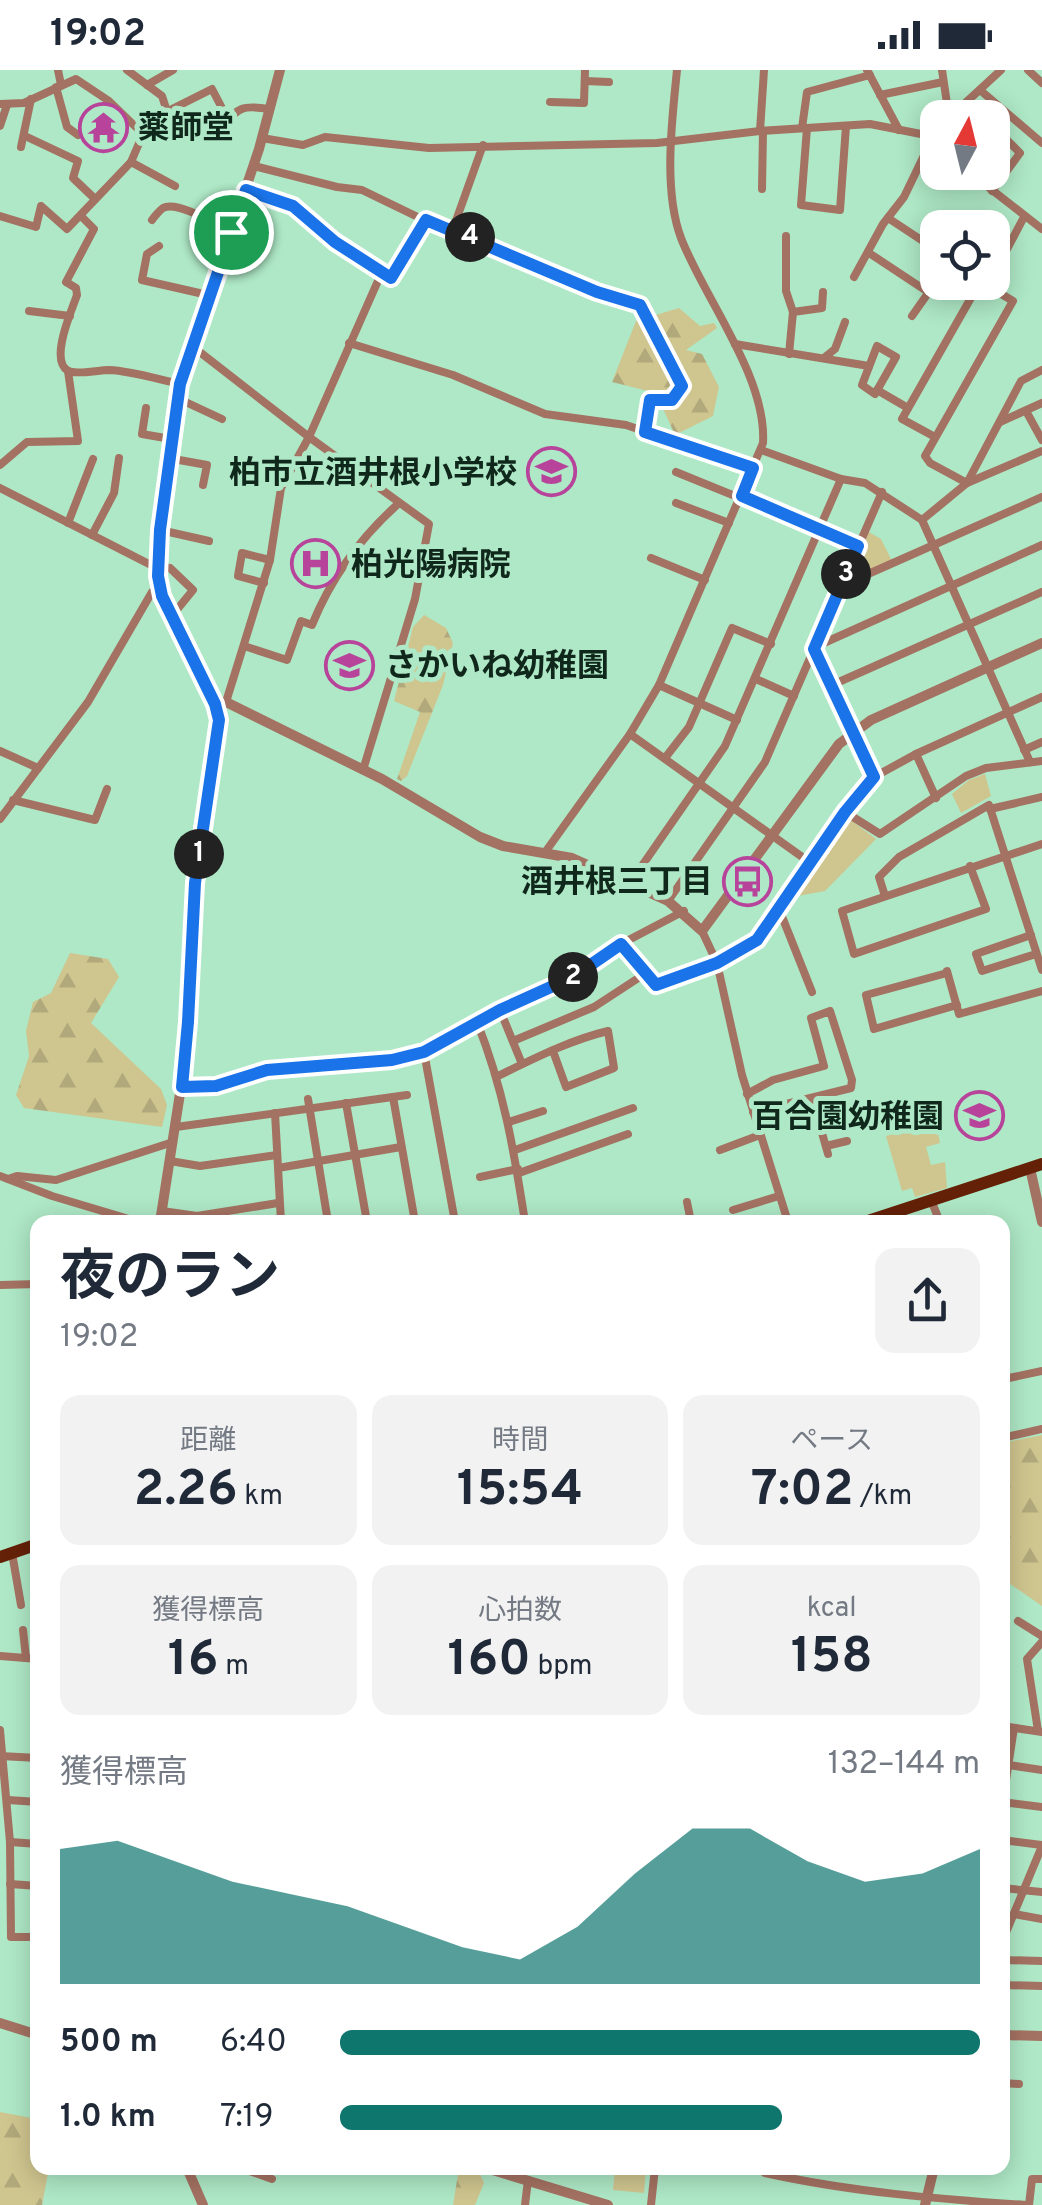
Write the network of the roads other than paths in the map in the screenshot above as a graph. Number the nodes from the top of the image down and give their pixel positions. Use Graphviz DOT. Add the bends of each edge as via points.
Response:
graph roads {
  1 [pos="58,70"];
  2 [pos="127,70"];
  3 [pos="173,70"];
  4 [pos="280,70"];
  5 [pos="585,70"];
  6 [pos="677,70"];
  7 [pos="764,70"];
  8 [pos="942,70"];
  9 [pos="1001,70"];
  10 [pos="1028,70"];
  11 [pos="868,73"];
  12 [pos="585,81"];
  13 [pos="609,82"];
  14 [pos="943,82"];
  15 [pos="1042,83"];
  16 [pos="147,85"];
  17 [pos="59,86"];
  18 [pos="980,90"];
  19 [pos="880,95"];
  20 [pos="31,99"];
  21 [pos="946,100"];
  22 [pos="969,100"];
  23 [pos="550,102"];
  24 [pos="3,104"];
  25 [pos="269,109"];
  26 [pos="168,111"];
  27 [pos="232,116"];
  28 [pos="0,126"];
  29 [pos="846,126"];
  30 [pos="804,128"];
  31 [pos="899,130"];
  32 [pos="762,131"];
  33 [pos="143,134"];
  34 [pos="78,135"];
  35 [pos="25,136"];
  36 [pos="175,136"];
  37 [pos="262,138"];
  38 [pos="920,138"];
  39 [pos="672,142"];
  40 [pos="1010,143"];
  41 [pos="1042,143"];
  42 [pos="483,146"];
  43 [pos="21,147"];
  44 [pos="131,162"];
  45 [pos="920,164"];
  46 [pos="254,166"];
  47 [pos="1010,167"];
  48 [pos="175,186"];
  49 [pos="762,189"];
  50 [pos="246,190"];
  51 [pos="992,191"];
  52 [pos="94,198"];
  53 [pos="0,216"];
  54 [pos="81,216"];
  55 [pos="1024,217"];
  56 [pos="888,218"];
  57 [pos="152,220"];
  58 [pos="426,220"];
  59 [pos="1042,229"];
  60 [pos="452,230"];
  61 [pos="231,232"];
  62 [pos="786,236"];
  63 [pos="920,239"];
  64 [pos="1010,243"];
  65 [pos="160,246"];
  66 [pos="870,253"];
  67 [pos="381,274"];
  68 [pos="854,277"];
  69 [pos="920,287"];
  70 [pos="823,292"];
  71 [pos="208,295"];
  72 [pos="1010,299"];
  73 [pos="923,300"];
  74 [pos="970,300"];
  75 [pos="29,311"];
  76 [pos="793,312"];
  77 [pos="70,316"];
  78 [pos="912,316"];
  79 [pos="845,322"];
  80 [pos="349,343"];
  81 [pos="734,344"];
  82 [pos="192,346"];
  83 [pos="789,354"];
  84 [pos="825,357"];
  85 [pos="870,366"];
  86 [pos="68,370"];
  87 [pos="1042,370"];
  88 [pos="180,384"];
  89 [pos="877,390"];
  90 [pos="178,398"];
  91 [pos="1042,403"];
  92 [pos="146,408"];
  93 [pos="908,408"];
  94 [pos="1026,411"];
  95 [pos="222,419"];
  96 [pos="1000,422"];
  97 [pos="645,432"];
  98 [pos="308,437"];
  99 [pos="935,437"];
  100 [pos="171,439"];
  101 [pos="1042,440"];
  102 [pos="761,450"];
  103 [pos="1042,451"];
  104 [pos="119,458"];
  105 [pos="168,458"];
  106 [pos="93,459"];
  107 [pos="0,465"];
  108 [pos="753,468"];
  109 [pos="676,472"];
  110 [pos="841,479"];
  111 [pos="204,484"];
  112 [pos="968,484"];
  113 [pos="0,488"];
  114 [pos="882,492"];
  115 [pos="742,496"];
  116 [pos="1042,497"];
  117 [pos="676,503"];
  118 [pos="398,504"];
  119 [pos="922,520"];
  120 [pos="68,522"];
  121 [pos="730,523"];
  122 [pos="820,528"];
  123 [pos="160,530"];
  124 [pos="92,534"];
  125 [pos="209,541"];
  126 [pos="1042,545"];
  127 [pos="858,546"];
  128 [pos="933,546"];
  129 [pos="651,558"];
  130 [pos="270,560"];
  131 [pos="158,565"];
  132 [pos="705,580"];
  133 [pos="264,582"];
  134 [pos="841,586"];
  135 [pos="160,587"];
  136 [pos="952,587"];
  137 [pos="1042,592"];
  138 [pos="171,617"];
  139 [pos="970,625"];
  140 [pos="771,644"];
  141 [pos="1042,644"];
  142 [pos="244,646"];
  143 [pos="815,648"];
  144 [pos="988,668"];
  145 [pos="756,678"];
  146 [pos="659,686"];
  147 [pos="832,686"];
  148 [pos="794,696"];
  149 [pos="1042,696"];
  150 [pos="221,703"];
  151 [pos="700,703"];
  152 [pos="1008,712"];
  153 [pos="737,720"];
  154 [pos="630,734"];
  155 [pos="852,734"];
  156 [pos="1042,742"];
  157 [pos="1024,750"];
  158 [pos="0,752"];
  159 [pos="916,754"];
  160 [pos="665,758"];
  161 [pos="1042,761"];
  162 [pos="1030,762"];
  163 [pos="38,768"];
  164 [pos="362,770"];
  165 [pos="874,777"];
  166 [pos="699,782"];
  167 [pos="107,788"];
  168 [pos="1042,796"];
  169 [pos="936,798"];
  170 [pos="13,800"];
  171 [pos="733,808"];
  172 [pos="990,808"];
  173 [pos="845,812"];
  174 [pos="0,820"];
  175 [pos="772,835"];
  176 [pos="1042,844"];
  177 [pos="546,851"];
  178 [pos="1006,854"];
  179 [pos="812,864"];
  180 [pos="970,866"];
  181 [pos="630,883"];
  182 [pos="885,896"];
  183 [pos="668,901"];
  184 [pos="779,909"];
  185 [pos="684,911"];
  186 [pos="702,931"];
  187 [pos="1031,935"];
  188 [pos="621,944"];
  189 [pos="1036,954"];
  190 [pos="717,963"];
  191 [pos="1042,970"];
  192 [pos="646,972"];
  193 [pos="1042,991"];
  194 [pos="812,992"];
  195 [pos="957,1005"];
  196 [pos="500,1010"];
  197 [pos="477,1022"];
  198 [pos="513,1041"];
  199 [pos="553,1051"];
  200 [pos="424,1052"];
  201 [pos="522,1064"];
  202 [pos="498,1076"];
  203 [pos="182,1087"];
  204 [pos="748,1094"];
  205 [pos="408,1095"];
  206 [pos="392,1098"];
  207 [pos="812,1098"];
  208 [pos="308,1103"];
  209 [pos="346,1103"];
  210 [pos="633,1108"];
  211 [pos="543,1111"];
  212 [pos="753,1112"];
  213 [pos="275,1113"];
  214 [pos="509,1122"];
  215 [pos="176,1127"];
  216 [pos="628,1134"];
  217 [pos="760,1135"];
  218 [pos="847,1141"];
  219 [pos="173,1142"];
  220 [pos="401,1146"];
  221 [pos="515,1150"];
  222 [pos="720,1150"];
  223 [pos="277,1155"];
  224 [pos="356,1155"];
  225 [pos="170,1160"];
  226 [pos="316,1161"];
  227 [pos="1036,1166"];
  228 [pos="278,1168"];
  229 [pos="518,1171"];
  230 [pos="4,1177"];
  231 [pos="480,1177"];
  232 [pos="778,1196"];
  233 [pos="931,1200"];
  234 [pos="686,1202"];
  235 [pos="278,1203"];
  236 [pos="733,1210"];
  237 [pos="116,1215"];
  238 [pos="161,1215"];
  239 [pos="203,1215"];
  240 [pos="280,1215"];
  241 [pos="327,1215"];
  242 [pos="366,1215"];
  243 [pos="414,1215"];
  244 [pos="455,1215"];
  245 [pos="524,1215"];
  246 [pos="689,1215"];
  247 [pos="785,1215"];
  248 [pos="903,1215"];
  249 [pos="937,1215"];
  250 [pos="1042,1222"];
  251 [pos="30,1284"];
  252 [pos="0,1285"];
  253 [pos="1042,1371"];
  254 [pos="1010,1378"];
  255 [pos="1042,1429"];
  256 [pos="1010,1436"];
  257 [pos="30,1547"];
  258 [pos="6,1555"];
  259 [pos="20,1604"];
  260 [pos="1018,1621"];
  261 [pos="22,1630"];
  262 [pos="1042,1639"];
  263 [pos="0,1656"];
  264 [pos="26,1658"];
  265 [pos="30,1658"];
  266 [pos="1037,1683"];
  267 [pos="1010,1727"];
  268 [pos="1014,1728"];
  269 [pos="0,1730"];
  270 [pos="1040,1731"];
  271 [pos="1010,1746"];
  272 [pos="2,1756"];
  273 [pos="30,1758"];
  274 [pos="1010,1766"];
  275 [pos="1042,1770"];
  276 [pos="8,1800"];
  277 [pos="30,1801"];
  278 [pos="1010,1804"];
  279 [pos="1042,1807"];
  280 [pos="1010,1841"];
  281 [pos="10,1842"];
  282 [pos="30,1843"];
  283 [pos="1042,1845"];
  284 [pos="10,1884"];
  285 [pos="30,1885"];
  286 [pos="1010,1889"];
  287 [pos="1024,1891"];
  288 [pos="1042,1892"];
  289 [pos="1014,1914"];
  290 [pos="1042,1919"];
  291 [pos="1010,1923"];
  292 [pos="30,1937"];
  293 [pos="1010,1960"];
  294 [pos="1042,1961"];
  295 [pos="1010,1985"];
  296 [pos="1042,1986"];
  297 [pos="0,2023"];
  298 [pos="30,2032"];
  299 [pos="1010,2034"];
  300 [pos="1042,2036"];
  301 [pos="1010,2083"];
  302 [pos="1019,2084"];
  303 [pos="190,2175"];
  304 [pos="261,2175"];
  305 [pos="523,2175"];
  306 [pos="526,2175"];
  307 [pos="655,2175"];
  308 [pos="774,2175"];
  309 [pos="932,2175"];
  310 [pos="272,2179"];
  311 [pos="1042,2180"];
  312 [pos="926,2202"];
  313 [pos="203,2205"];
  314 [pos="525,2205"];
  315 [pos="608,2205"];
  316 [pos="651,2205"];
  317 [pos="1027,2205"];
  1 -- 17 [label="street"];
  2 -- 16 [label="street"];
  3 -- 16 [label="street"];
  4 -- 25 [label="street"];
  5 -- 12 [label="street"];
  6 -- 39 [label="street"];
  7 -- 32 [label="street"];
  8 -- 14 [label="street"];
  9 -- 18 [label="street"];
  10 -- 15 [label="street"];
  11 -- 19 [label="street"];
  11 -- 30 [label="street" via="806,92"];
  12 -- 13 [label="street"];
  12 -- 23 [label="street" via="584,103"];
  14 -- 19 [label="street"];
  14 -- 21 [label="street"];
  16 -- 26 [label="street"];
  17 -- 20 [label="street"];
  17 -- 33 [label="street" via="79,80"];
  17 -- 34 [label="street" via="67,127"];
  18 -- 22 [label="street"];
  18 -- 41 [label="street"];
  19 -- 31 [label="street"];
  20 -- 24 [label="street"];
  20 -- 35 [label="street"];
  24 -- 28 [label="street"];
  25 -- 27 [label="street" via="246,106"];
  25 -- 37 [label="street"];
  26 -- 27 [label="street" via="212,88"];
  26 -- 36 [label="street"];
  27 -- 36 [label="street" via="218,131"];
  29 -- 30 [label="street"];
  29 -- 30 [label="street" via="840,210 801,205"];
  29 -- 31 [label="street"];
  30 -- 32 [label="street"];
  31 -- 38 [label="street"];
  32 -- 39 [label="street"];
  32 -- 49 [label="street"];
  33 -- 36 [label="street"];
  33 -- 44 [label="street"];
  35 -- 43 [label="street"];
  35 -- 52 [label="street" via="78,161 72,178"];
  37 -- 42 [label="street" via="302,145 325,137 429,148"];
  37 -- 46 [label="street"];
  39 -- 42 [label="street"];
  39 -- 81 [label="street" via="681,238"];
  40 -- 47 [label="street" via="1020,153"];
  42 -- 60 [label="street"];
  44 -- 48 [label="street"];
  44 -- 52 [label="street"];
  45 -- 56 [label="street"];
  46 -- 50 [label="street"];
  46 -- 58 [label="street" via="362,190"];
  50 -- 61 [label="street"];
  50 -- 67 [label="street" via="293,206"];
  51 -- 55 [label="street"];
  52 -- 54 [label="street"];
  53 -- 54 [label="street" via="36,226 41,206 67,229"];
  54 -- 77 [label="street" via="94,229 66,282 78,295"];
  55 -- 59 [label="street"];
  55 -- 64 [label="street"];
  56 -- 63 [label="street"];
  56 -- 66 [label="street"];
  57 -- 61 [label="street" via="170,206"];
  58 -- 60 [label="street"];
  58 -- 67 [label="street" via="391,278"];
  60 -- 97 [label="street" via="640,305 682,386 672,400 650,400"];
  61 -- 71 [label="street"];
  62 -- 76 [label="street" via="786,291"];
  65 -- 71 [label="street" via="147,254 142,280"];
  66 -- 68 [label="street"];
  66 -- 69 [label="street"];
  67 -- 80 [label="street"];
  70 -- 76 [label="street" via="822,308"];
  71 -- 82 [label="street"];
  72 -- 99 [label="street"];
  73 -- 78 [label="street"];
  74 -- 93 [label="street"];
  75 -- 77 [label="street"];
  76 -- 83 [label="street"];
  77 -- 86 [label="street" via="60,350"];
  79 -- 84 [label="street"];
  80 -- 97 [label="street" via="545,414"];
  80 -- 98 [label="street"];
  81 -- 83 [label="street"];
  81 -- 102 [label="street" via="762,420"];
  82 -- 88 [label="street"];
  82 -- 98 [label="street"];
  83 -- 84 [label="street"];
  84 -- 85 [label="street"];
  85 -- 89 [label="street" via="862,386"];
  85 -- 89 [label="street" via="877,346 896,358"];
  86 -- 88 [label="street" via="118,371"];
  86 -- 107 [label="street" via="78,441 28,442"];
  87 -- 96 [label="street" via="1021,382"];
  88 -- 90 [label="street"];
  89 -- 93 [label="street"];
  90 -- 95 [label="street"];
  90 -- 100 [label="street"];
  91 -- 94 [label="street"];
  92 -- 100 [label="street" via="142,434"];
  93 -- 99 [label="street" via="902,419"];
  94 -- 96 [label="street"];
  94 -- 101 [label="street"];
  96 -- 112 [label="street"];
  97 -- 108 [label="street"];
  98 -- 118 [label="street"];
  98 -- 130 [label="street" via="281,488"];
  99 -- 112 [label="street" via="925,456 930,464"];
  100 -- 105 [label="street"];
  102 -- 108 [label="street"];
  102 -- 110 [label="street"];
  103 -- 112 [label="street"];
  104 -- 124 [label="street" via="114,494"];
  105 -- 111 [label="street" via="207,465"];
  105 -- 123 [label="street"];
  106 -- 120 [label="street"];
  108 -- 115 [label="street"];
  109 -- 115 [label="street"];
  110 -- 114 [label="street"];
  110 -- 122 [label="street"];
  112 -- 119 [label="street"];
  113 -- 120 [label="street"];
  114 -- 119 [label="street"];
  114 -- 127 [label="street"];
  115 -- 121 [label="street"];
  115 -- 122 [label="street"];
  116 -- 128 [label="street"];
  117 -- 121 [label="street"];
  118 -- 142 [label="street" via="346,562 312,626 301,621 287,660"];
  118 -- 164 [label="street" via="429,524 429,533"];
  119 -- 128 [label="street"];
  120 -- 124 [label="street"];
  121 -- 132 [label="street"];
  122 -- 127 [label="street"];
  122 -- 140 [label="street"];
  123 -- 125 [label="street"];
  123 -- 131 [label="street"];
  124 -- 131 [label="street"];
  126 -- 136 [label="street"];
  127 -- 134 [label="street"];
  128 -- 134 [label="street"];
  128 -- 136 [label="street"];
  129 -- 132 [label="street"];
  130 -- 133 [label="street"];
  130 -- 133 [label="street" via="242,554 238,576"];
  131 -- 135 [label="street"];
  131 -- 138 [label="street" via="193,590"];
  132 -- 146 [label="street"];
  133 -- 142 [label="street"];
  134 -- 143 [label="street"];
  135 -- 138 [label="street"];
  135 -- 163 [label="street"];
  136 -- 139 [label="street"];
  136 -- 143 [label="street"];
  137 -- 139 [label="street"];
  138 -- 150 [label="street"];
  139 -- 144 [label="street"];
  139 -- 147 [label="street"];
  140 -- 145 [label="street"];
  140 -- 151 [label="street" via="732,628"];
  141 -- 144 [label="street"];
  142 -- 150 [label="street"];
  143 -- 147 [label="street"];
  143 -- 148 [label="street"];
  144 -- 152 [label="street"];
  144 -- 155 [label="street"];
  145 -- 148 [label="street"];
  145 -- 153 [label="street"];
  146 -- 151 [label="street"];
  146 -- 154 [label="street"];
  147 -- 155 [label="street"];
  148 -- 171 [label="street" via="766,762"];
  149 -- 152 [label="street"];
  150 -- 164 [label="street"];
  150 -- 203 [label="street" via="195,883"];
  151 -- 153 [label="street"];
  151 -- 160 [label="street"];
  152 -- 157 [label="street"];
  152 -- 159 [label="street"];
  153 -- 166 [label="street"];
  154 -- 160 [label="street"];
  154 -- 177 [label="street"];
  155 -- 165 [label="street"];
  155 -- 175 [label="street"];
  156 -- 157 [label="street"];
  157 -- 162 [label="street"];
  158 -- 163 [label="street"];
  159 -- 165 [label="street"];
  159 -- 169 [label="street"];
  160 -- 166 [label="street"];
  161 -- 162 [label="street"];
  162 -- 169 [label="street" via="986,768"];
  163 -- 170 [label="street"];
  164 -- 177 [label="street" via="490,842"];
  165 -- 173 [label="street"];
  166 -- 171 [label="street"];
  166 -- 181 [label="street"];
  167 -- 170 [label="street" via="95,820"];
  168 -- 172 [label="street"];
  169 -- 173 [label="street" via="880,834"];
  170 -- 174 [label="street"];
  171 -- 175 [label="street"];
  171 -- 183 [label="street"];
  172 -- 178 [label="street"];
  172 -- 182 [label="street" via="899,857 878,877"];
  173 -- 179 [label="street"];
  175 -- 179 [label="street"];
  175 -- 186 [label="street"];
  176 -- 178 [label="street"];
  177 -- 181 [label="street"];
  178 -- 180 [label="street"];
  178 -- 187 [label="street"];
  179 -- 184 [label="street"];
  180 -- 182 [label="street"];
  180 -- 182 [label="street" via="986,909 854,954 842,911"];
  181 -- 183 [label="street"];
  183 -- 185 [label="street"];
  184 -- 190 [label="street" via="757,940"];
  184 -- 194 [label="street"];
  185 -- 186 [label="street"];
  185 -- 188 [label="street"];
  186 -- 190 [label="street"];
  187 -- 189 [label="street"];
  187 -- 189 [label="street" via="976,954 982,971"];
  188 -- 192 [label="street"];
  188 -- 196 [label="street" via="573,977"];
  189 -- 191 [label="street"];
  190 -- 192 [label="street" via="656,985"];
  190 -- 204 [label="street"];
  192 -- 198 [label="street" via="594,1006"];
  193 -- 195 [label="street" via="959,1014"];
  195 -- 195 [label="street" via="947,972 866,996 874,1029"];
  196 -- 197 [label="street"];
  196 -- 198 [label="street"];
  197 -- 200 [label="street"];
  197 -- 202 [label="street"];
  198 -- 201 [label="street"];
  199 -- 199 [label="street" via="608,1031 614,1068 566,1088"];
  199 -- 201 [label="street"];
  200 -- 203 [label="street"];
  200 -- 244 [label="street"];
  201 -- 202 [label="street"];
  202 -- 214 [label="street"];
  203 -- 215 [label="street"];
  204 -- 207 [label="street" via="824,1066 812,1018 830,1011 853,1086"];
  204 -- 212 [label="street"];
  205 -- 206 [label="street"];
  206 -- 209 [label="street"];
  206 -- 220 [label="street"];
  207 -- 212 [label="street"];
  207 -- 218 [label="street" via="827,1150"];
  208 -- 209 [label="street"];
  208 -- 213 [label="street"];
  208 -- 226 [label="street"];
  209 -- 224 [label="street"];
  210 -- 221 [label="street"];
  211 -- 214 [label="street"];
  212 -- 217 [label="street"];
  213 -- 215 [label="street"];
  213 -- 223 [label="street"];
  214 -- 221 [label="street"];
  215 -- 219 [label="street"];
  216 -- 229 [label="street"];
  217 -- 222 [label="street"];
  217 -- 232 [label="street"];
  219 -- 225 [label="street"];
  219 -- 230 [label="street" via="56,1180"];
  220 -- 224 [label="street"];
  220 -- 243 [label="street"];
  221 -- 229 [label="street"];
  223 -- 225 [label="street" via="200,1166"];
  223 -- 228 [label="street"];
  224 -- 226 [label="street"];
  224 -- 242 [label="street"];
  225 -- 238 [label="street"];
  226 -- 228 [label="street"];
  226 -- 241 [label="street"];
  227 -- 233 [label="main road"];
  227 -- 250 [label="street"];
  228 -- 235 [label="street"];
  229 -- 231 [label="street"];
  229 -- 245 [label="street"];
  230 -- 237 [label="street"];
  232 -- 236 [label="street"];
  232 -- 247 [label="street"];
  233 -- 248 [label="main road"];
  233 -- 249 [label="street"];
  234 -- 246 [label="street"];
  235 -- 239 [label="street"];
  235 -- 240 [label="street"];
  251 -- 252 [label="street"];
  253 -- 254 [label="street"];
  255 -- 256 [label="street"];
  257 -- 258 [label="main road"];
  258 -- 259 [label="street"];
  260 -- 262 [label="street"];
  261 -- 264 [label="street"];
  262 -- 266 [label="street" via="1027,1659"];
  263 -- 264 [label="street"];
  264 -- 265 [label="street"];
  266 -- 270 [label="street"];
  267 -- 268 [label="street"];
  268 -- 270 [label="street"];
  268 -- 271 [label="street"];
  269 -- 272 [label="street"];
  272 -- 273 [label="street"];
  272 -- 276 [label="street"];
  274 -- 275 [label="street"];
  276 -- 277 [label="street"];
  276 -- 281 [label="street"];
  278 -- 279 [label="street"];
  280 -- 283 [label="street"];
  281 -- 282 [label="street"];
  281 -- 284 [label="street"];
  283 -- 287 [label="street"];
  284 -- 285 [label="street"];
  284 -- 292 [label="street" via="11,1937"];
  286 -- 287 [label="street"];
  287 -- 288 [label="street"];
  287 -- 289 [label="street"];
  289 -- 290 [label="street"];
  289 -- 291 [label="street"];
  293 -- 294 [label="street"];
  295 -- 296 [label="street"];
  297 -- 298 [label="street"];
  299 -- 300 [label="street"];
  301 -- 302 [label="street"];
  303 -- 313 [label="street"];
  304 -- 310 [label="street"];
  305 -- 314 [label="street"];
  306 -- 315 [label="street"];
  307 -- 316 [label="street"];
  308 -- 312 [label="street"];
  309 -- 312 [label="street"];
  311 -- 317 [label="street" via="1032,2179"];
  312 -- 317 [label="street"];
}
